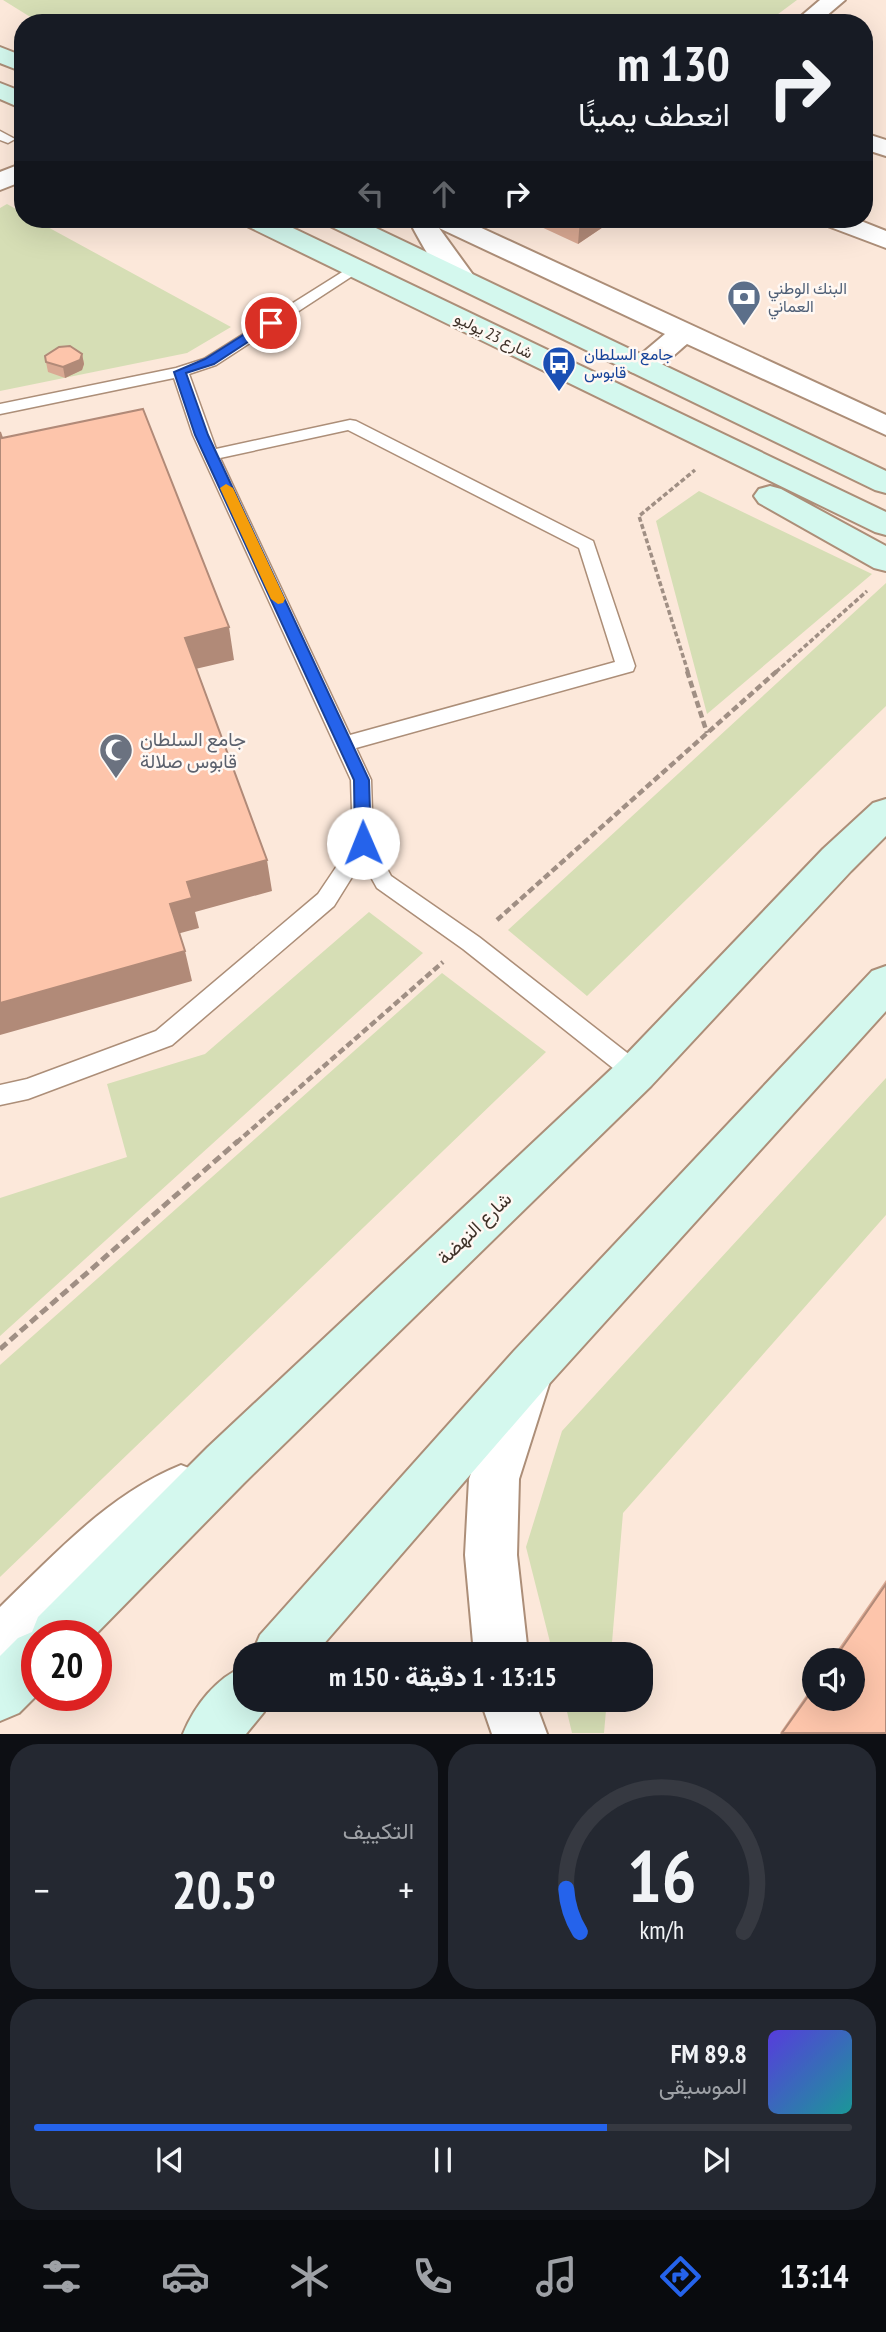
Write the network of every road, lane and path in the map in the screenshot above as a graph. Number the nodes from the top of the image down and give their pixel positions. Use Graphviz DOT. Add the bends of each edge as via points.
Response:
graph roads {
  1 [pos="834,0"];
  2 [pos="816,14"];
  3 [pos="273,228"];
  4 [pos="356,228"];
  5 [pos="426,228"];
  6 [pos="460,228"];
  7 [pos="857,228"];
  8 [pos="886,240"];
  9 [pos="355,268"];
  10 [pos="461,279"];
  11 [pos="683,334"];
  12 [pos="641,366"];
  13 [pos="180,372"];
  14 [pos="576,374"];
  15 [pos="0,409"];
  16 [pos="886,426"];
  17 [pos="211,455"];
  18 [pos="708,460"];
  19 [pos="886,483"];
  20 [pos="886,525"];
  21 [pos="886,560"];
  22 [pos="707,733"];
  23 [pos="345,744"];
  24 [pos="886,794"];
  25 [pos="886,813"];
  26 [pos="363,843"];
  27 [pos="837,860"];
  28 [pos="886,983"];
  29 [pos="636,1073"];
  30 [pos="0,1095"];
  31 [pos="531,1368"];
  32 [pos="226,1465"];
  33 [pos="73,1620"];
  34 [pos="290,1642"];
  35 [pos="501,1642"];
  36 [pos="0,1644"];
  37 [pos="21,1673"];
  38 [pos="0,1694"];
  39 [pos="233,1707"];
  40 [pos="511,1712"];
  41 [pos="210,1734"];
  42 [pos="520,1734"];
  1 -- 2 [label="street"];
  3 -- 9 [label="main road, شارع 23 يوليو"];
  4 -- 10 [label="main road, شارع 23 يوليو"];
  5 -- 10 [label="street"];
  6 -- 11 [label="street"];
  7 -- 8 [label="street"];
  9 -- 13 [label="lane" via="210,362"];
  9 -- 14 [label="main road, شارع 23 يوليو"];
  10 -- 12 [label="main road, شارع 23 يوليو"];
  11 -- 12 [label="street"];
  11 -- 16 [label="street"];
  12 -- 19 [label="main road, شارع 23 يوليو"];
  13 -- 15 [label="lane"];
  13 -- 17 [label="lane"];
  14 -- 18 [label="main road"];
  14 -- 20 [label="main road, شارع 23 يوليو"];
  17 -- 23 [label="lane"];
  17 -- 23 [label="lane" via="350,425 587,545 626,666"];
  18 -- 21 [label="main road"];
  18 -- 22 [label="path" via="639,516"];
  23 -- 26 [label="lane" via="361,780"];
  24 -- 27 [label="main road"];
  25 -- 27 [label="main road, شارع النهضة"];
  26 -- 29 [label="lane" via="384,882 471,943"];
  26 -- 30 [label="lane" via="326,900 164,1038 28,1089"];
  27 -- 29 [label="main road, شارع النهضة"];
  28 -- 31 [label="main road"];
  29 -- 32 [label="main road, شارع النهضة"];
  31 -- 34 [label="main road"];
  31 -- 35 [label="street" via="495,1479 491,1555"];
  32 -- 33 [label="main road, شارع النهضة"];
  32 -- 36 [label="street" via="157,1503 119,1531"];
  37 -- 38 [label="main road"];
  39 -- 41 [label="main road"];
  40 -- 42 [label="street"];
}
